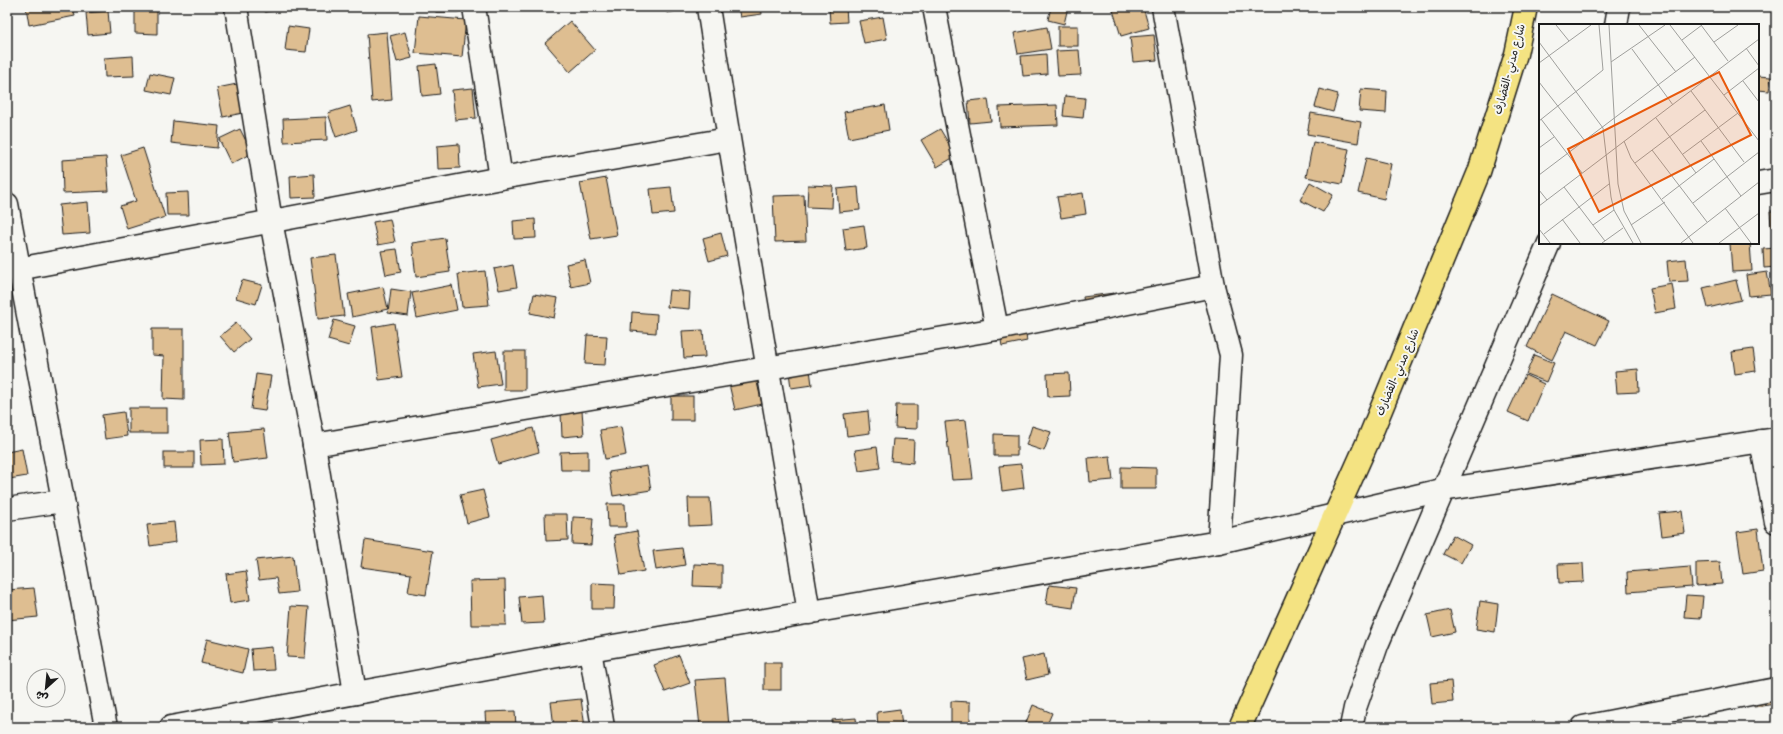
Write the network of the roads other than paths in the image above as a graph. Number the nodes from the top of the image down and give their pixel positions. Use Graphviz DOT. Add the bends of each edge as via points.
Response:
graph roads {
  1 [pos="236,7"];
  2 [pos="474,7"];
  3 [pos="708,7"];
  4 [pos="934,7"];
  5 [pos="1163,7"];
  6 [pos="1526,7"];
  7 [pos="1620,7"];
  8 [pos="1616,24"];
  9 [pos="728,139"];
  10 [pos="500,178"];
  11 [pos="1776,180"];
  12 [pos="1759,183"];
  13 [pos="7,204"];
  14 [pos="271,221"];
  15 [pos="1549,244"];
  16 [pos="18,269"];
  17 [pos="1213,286"];
  18 [pos="997,329"];
  19 [pos="769,368"];
  20 [pos="1769,440"];
  21 [pos="314,445"];
  22 [pos="1442,490"];
  23 [pos="63,501"];
  24 [pos="7,509"];
  25 [pos="1334,515"];
  26 [pos="1776,522"];
  27 [pos="1219,542"];
  28 [pos="809,613"];
  29 [pos="590,650"];
  30 [pos="1776,689"];
  31 [pos="355,693"];
  32 [pos="106,727"];
  33 [pos="171,727"];
  34 [pos="603,727"];
  35 [pos="1240,727"];
  36 [pos="1351,727"];
  37 [pos="1583,727"];
  1 -- 14 [label="street"];
  2 -- 10 [label="street"];
  3 -- 9 [label="street"];
  4 -- 18 [label="street"];
  5 -- 17 [label="street"];
  6 -- 25 [label="highway, شارع مدني -القضارف" via="1516,54 1480,172 1368,441"];
  7 -- 8 [label="street"];
  9 -- 10 [label="street"];
  9 -- 19 [label="street"];
  10 -- 14 [label="street"];
  11 -- 12 [label="street"];
  13 -- 16 [label="street"];
  14 -- 16 [label="street"];
  14 -- 21 [label="street"];
  15 -- 22 [label="street"];
  16 -- 23 [label="street"];
  17 -- 18 [label="street"];
  17 -- 27 [label="street" via="1230,354"];
  18 -- 19 [label="street"];
  19 -- 21 [label="street"];
  19 -- 28 [label="street"];
  20 -- 22 [label="street"];
  20 -- 26 [label="street"];
  21 -- 31 [label="street"];
  22 -- 25 [label="street"];
  22 -- 36 [label="street" via="1377,645"];
  23 -- 24 [label="street"];
  23 -- 32 [label="street"];
  25 -- 27 [label="street"];
  25 -- 35 [label="highway, شارع مدني -القضارف"];
  27 -- 28 [label="street"];
  28 -- 29 [label="street"];
  29 -- 31 [label="street"];
  29 -- 34 [label="street"];
  30 -- 37 [label="street"];
  31 -- 33 [label="street"];
}
